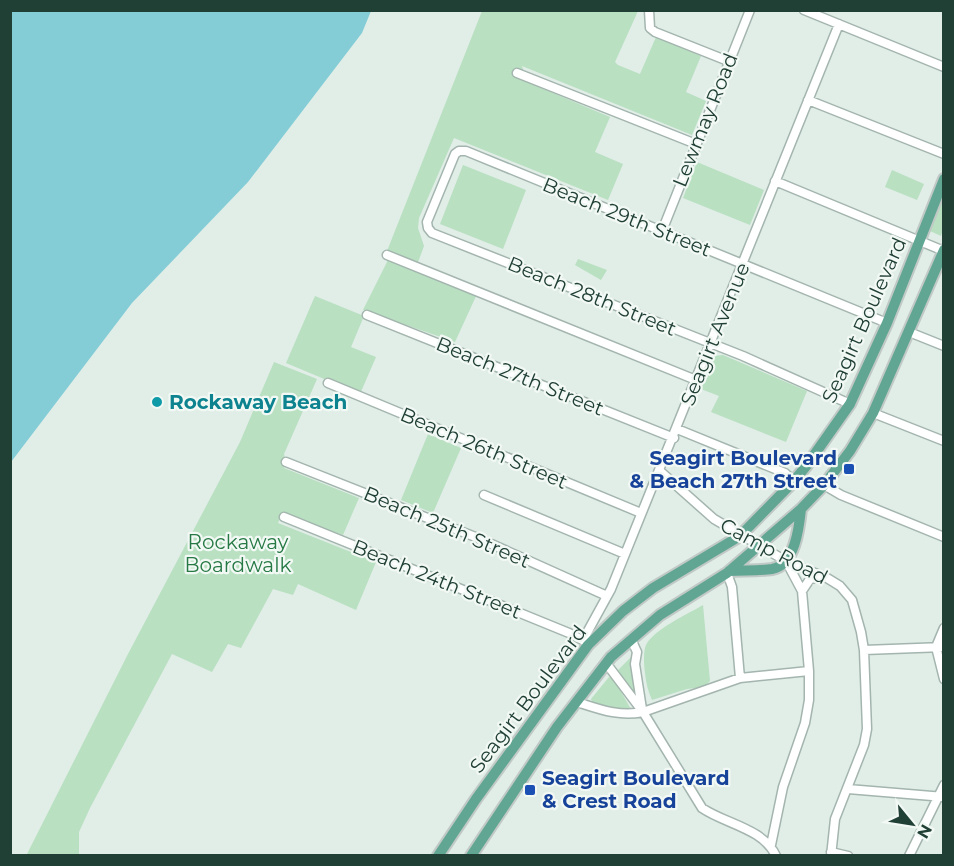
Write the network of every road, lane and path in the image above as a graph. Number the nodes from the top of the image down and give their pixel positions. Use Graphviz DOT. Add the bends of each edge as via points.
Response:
graph roads {
  1 [pos="649,10"];
  2 [pos="750,10"];
  3 [pos="804,10"];
  4 [pos="839,24"];
  5 [pos="728,61"];
  6 [pos="944,67"];
  7 [pos="517,73"];
  8 [pos="808,99"];
  9 [pos="696,144"];
  10 [pos="944,154"];
  11 [pos="944,179"];
  12 [pos="775,181"];
  13 [pos="662,231"];
  14 [pos="432,232"];
  15 [pos="919,240"];
  16 [pos="943,250"];
  17 [pos="387,255"];
  18 [pos="742,264"];
  19 [pos="367,315"];
  20 [pos="887,323"];
  21 [pos="909,332"];
  22 [pos="711,344"];
  23 [pos="944,346"];
  24 [pos="696,380"];
  25 [pos="328,384"];
  26 [pos="850,404"];
  27 [pos="873,413"];
  28 [pos="677,429"];
  29 [pos="674,438"];
  30 [pos="944,441"];
  31 [pos="286,462"];
  32 [pos="660,471"];
  33 [pos="794,481"];
  34 [pos="824,485"];
  35 [pos="484,495"];
  36 [pos="801,509"];
  37 [pos="641,513"];
  38 [pos="284,517"];
  39 [pos="740,536"];
  40 [pos="944,537"];
  41 [pos="759,547"];
  42 [pos="625,554"];
  43 [pos="786,561"];
  44 [pos="728,572"];
  45 [pos="827,578"];
  46 [pos="802,591"];
  47 [pos="607,596"];
  48 [pos="944,628"];
  49 [pos="631,639"];
  50 [pos="586,642"];
  51 [pos="940,647"];
  52 [pos="864,650"];
  53 [pos="606,663"];
  54 [pos="809,671"];
  55 [pos="740,678"];
  56 [pos="944,679"];
  57 [pos="577,702"];
  58 [pos="643,712"];
  59 [pos="944,785"];
  60 [pos="848,789"];
  61 [pos="940,797"];
  62 [pos="771,845"];
  63 [pos="831,854"];
  64 [pos="438,855"];
  65 [pos="471,855"];
  66 [pos="776,855"];
  67 [pos="848,855"];
  68 [pos="909,855"];
  1 -- 5 [label="street" via="650,28 655,32"];
  2 -- 5 [label="street, Lewmay Road"];
  3 -- 4 [label="street"];
  4 -- 6 [label="street"];
  4 -- 8 [label="street, Seagirt Avenue"];
  5 -- 9 [label="street, Lewmay Road"];
  7 -- 9 [label="street"];
  8 -- 10 [label="street"];
  8 -- 12 [label="street, Seagirt Avenue"];
  9 -- 13 [label="street, Lewmay Road"];
  11 -- 15 [label="main road, Seagirt Boulevard"];
  12 -- 15 [label="street"];
  12 -- 18 [label="street, Seagirt Avenue"];
  13 -- 14 [label="street, Beach 29th Street" via="459,151 427,222"];
  13 -- 18 [label="street, Beach 29th Street"];
  14 -- 22 [label="street, Beach 28th Street"];
  15 -- 16 [label="street"];
  15 -- 20 [label="main road, Seagirt Boulevard"];
  16 -- 21 [label="main road, Seagirt Boulevard"];
  17 -- 24 [label="street, Beach 28th Street"];
  18 -- 20 [label="street, Beach 29th Street"];
  18 -- 22 [label="street, Seagirt Avenue"];
  19 -- 29 [label="street, Beach 27th Street"];
  20 -- 26 [label="main road, Seagirt Boulevard"];
  21 -- 23 [label="street"];
  21 -- 27 [label="main road, Seagirt Boulevard"];
  22 -- 24 [label="street, Seagirt Avenue"];
  22 -- 26 [label="street, Beach 28th Street"];
  24 -- 28 [label="street, Seagirt Avenue"];
  25 -- 37 [label="street, Beach 26th Street"];
  26 -- 33 [label="main road, Seagirt Boulevard"];
  27 -- 30 [label="street"];
  27 -- 34 [label="main road, Seagirt Boulevard"];
  28 -- 29 [label="street, Seagirt Avenue"];
  28 -- 33 [label="street" via="778,470"];
  29 -- 32 [label="street, Seagirt Avenue"];
  31 -- 47 [label="street, Beach 25th Street" via="478,538"];
  32 -- 37 [label="street, Seagirt Avenue"];
  32 -- 39 [label="street, Camp Road" via="714,519"];
  33 -- 39 [label="main road, Seagirt Boulevard"];
  34 -- 36 [label="main road, Seagirt Boulevard"];
  34 -- 40 [label="street"];
  35 -- 42 [label="street"];
  36 -- 41 [label="main road, Seagirt Boulevard"];
  36 -- 43 [label="main road"];
  37 -- 42 [label="street, Seagirt Avenue"];
  38 -- 50 [label="street, Beach 24th Street"];
  39 -- 41 [label="street, Camp Road"];
  39 -- 50 [label="main road, Seagirt Boulevard" via="650,591"];
  41 -- 43 [label="street, Camp Road"];
  41 -- 44 [label="main road, Seagirt Boulevard"];
  42 -- 47 [label="street, Seagirt Avenue"];
  43 -- 44 [label="main road" via="774,569"];
  43 -- 45 [label="street, Camp Road"];
  43 -- 46 [label="street"];
  44 -- 49 [label="main road, Seagirt Boulevard" via="660,615"];
  44 -- 55 [label="street"];
  45 -- 46 [label="street" via="810,579"];
  45 -- 52 [label="street, Camp Road" via="852,600"];
  46 -- 54 [label="street"];
  47 -- 50 [label="street, Seagirt Avenue"];
  48 -- 51 [label="street"];
  49 -- 53 [label="main road, Seagirt Boulevard"];
  49 -- 58 [label="street" via="637,652 635,664"];
  50 -- 64 [label="main road, Seagirt Boulevard"];
  51 -- 52 [label="street"];
  51 -- 56 [label="street"];
  52 -- 60 [label="street, Camp Road" via="867,729"];
  53 -- 57 [label="main road, Seagirt Boulevard"];
  53 -- 58 [label="street"];
  54 -- 55 [label="street"];
  54 -- 62 [label="street" via="805,723 783,787"];
  55 -- 58 [label="street"];
  57 -- 58 [label="street" via="625,715"];
  57 -- 65 [label="main road, Seagirt Boulevard"];
  58 -- 62 [label="street" via="702,808"];
  59 -- 61 [label="street"];
  60 -- 61 [label="street"];
  60 -- 63 [label="street, Camp Road" via="835,819"];
  61 -- 68 [label="street"];
  62 -- 66 [label="street"];
  63 -- 67 [label="street"];
}
